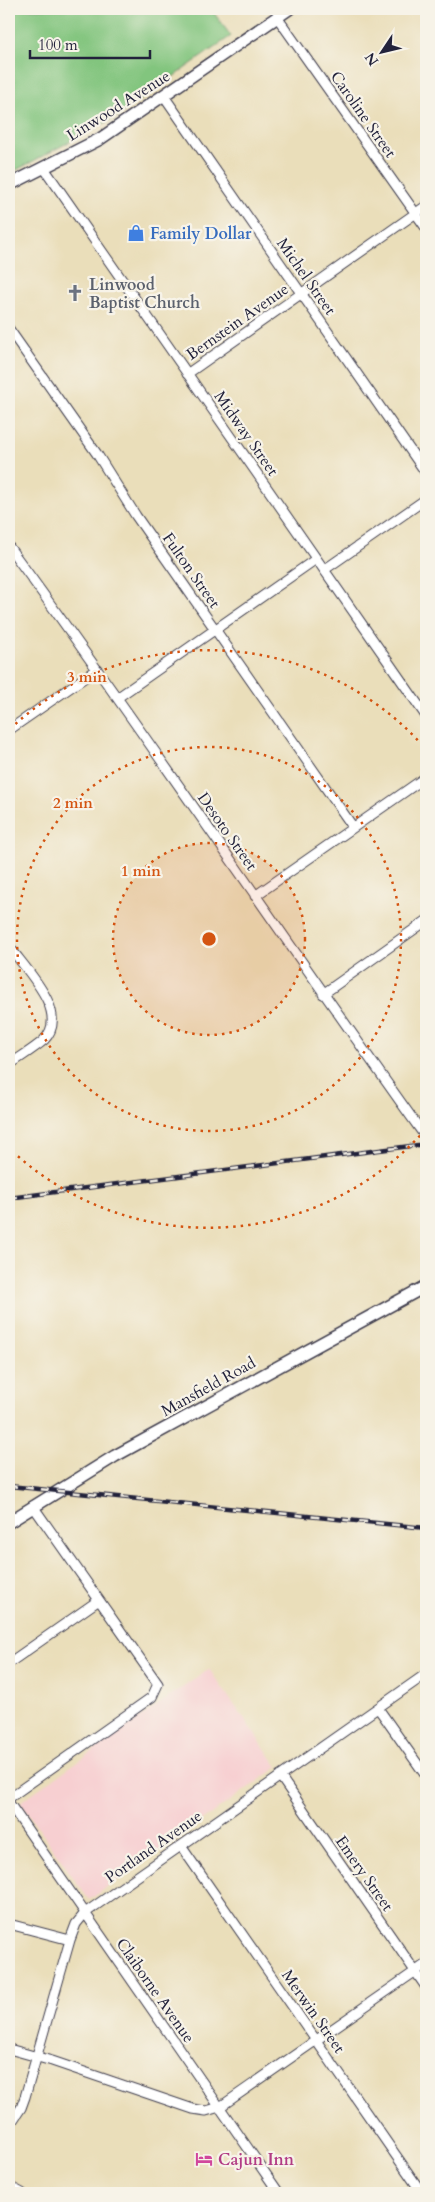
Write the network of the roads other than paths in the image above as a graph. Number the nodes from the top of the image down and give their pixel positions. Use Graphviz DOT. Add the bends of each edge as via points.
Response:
graph roads {
  1 [pos="290,9"];
  2 [pos="277,17"];
  3 [pos="164,96"];
  4 [pos="44,168"];
  5 [pos="9,185"];
  6 [pos="426,206"];
  7 [pos="415,213"];
  8 [pos="426,228"];
  9 [pos="302,294"];
  10 [pos="9,329"];
  11 [pos="187,374"];
  12 [pos="426,473"];
  13 [pos="426,500"];
  14 [pos="9,547"];
  15 [pos="316,559"];
  16 [pos="324,570"];
  17 [pos="214,629"];
  18 [pos="97,669"];
  19 [pos="117,698"];
  20 [pos="426,716"];
  21 [pos="9,730"];
  22 [pos="426,777"];
  23 [pos="354,827"];
  24 [pos="255,896"];
  25 [pos="426,921"];
  26 [pos="9,946"];
  27 [pos="323,994"];
  28 [pos="9,1065"];
  29 [pos="422,1132"];
  30 [pos="426,1286"];
  31 [pos="33,1506"];
  32 [pos="9,1522"];
  33 [pos="99,1600"];
  34 [pos="9,1663"];
  35 [pos="426,1674"];
  36 [pos="378,1708"];
  37 [pos="280,1776"];
  38 [pos="426,1776"];
  39 [pos="9,1798"];
  40 [pos="9,1803"];
  41 [pos="180,1846"];
  42 [pos="85,1912"];
  43 [pos="9,1924"];
  44 [pos="70,1940"];
  45 [pos="426,1964"];
  46 [pos="416,1972"];
  47 [pos="426,1987"];
  48 [pos="316,2041"];
  49 [pos="9,2049"];
  50 [pos="37,2057"];
  51 [pos="220,2107"];
  52 [pos="9,2126"];
  53 [pos="9,2186"];
  54 [pos="22,2193"];
  55 [pos="279,2193"];
  56 [pos="422,2193"];
  1 -- 2 [label="main road, Linwood Avenue"];
  2 -- 3 [label="main road, Linwood Avenue"];
  2 -- 7 [label="street, Caroline Street"];
  3 -- 4 [label="main road, Linwood Avenue" via="100,139"];
  3 -- 9 [label="street, Michel Street"];
  4 -- 5 [label="main road, Linwood Avenue"];
  4 -- 11 [label="street, Midway Street"];
  6 -- 7 [label="street, Bernstein Avenue"];
  7 -- 8 [label="street, Caroline Street"];
  7 -- 9 [label="street, Bernstein Avenue"];
  9 -- 11 [label="street, Bernstein Avenue"];
  9 -- 12 [label="street, Michel Street"];
  10 -- 17 [label="street, Fulton Street"];
  11 -- 15 [label="street, Midway Street"];
  13 -- 16 [label="street"];
  14 -- 18 [label="street, Desoto Street"];
  15 -- 16 [label="street, Midway Street"];
  15 -- 17 [label="street"];
  16 -- 20 [label="street, Midway Street"];
  17 -- 19 [label="street"];
  17 -- 23 [label="street, Fulton Street"];
  18 -- 19 [label="street, Desoto Street"];
  18 -- 21 [label="street"];
  19 -- 24 [label="street, Desoto Street"];
  22 -- 23 [label="street"];
  23 -- 24 [label="street"];
  24 -- 27 [label="street, Desoto Street"];
  25 -- 27 [label="street"];
  26 -- 28 [label="street" via="47,998 54,1018 44,1039"];
  27 -- 29 [label="street, Desoto Street"];
  30 -- 31 [label="main road, Mansfield Road" via="115,1456"];
  31 -- 32 [label="main road, Mansfield Road"];
  31 -- 33 [label="street"];
  33 -- 34 [label="street"];
  33 -- 39 [label="street" via="158,1684 152,1697"];
  35 -- 36 [label="street, Portland Avenue"];
  36 -- 37 [label="street, Portland Avenue"];
  36 -- 38 [label="street"];
  37 -- 41 [label="street, Portland Avenue"];
  37 -- 46 [label="street, Emery Street"];
  40 -- 42 [label="street, Claiborne Avenue"];
  41 -- 42 [label="street, Portland Avenue"];
  41 -- 48 [label="street, Merwin Street"];
  42 -- 44 [label="street, Portland Avenue"];
  42 -- 51 [label="street, Claiborne Avenue"];
  43 -- 44 [label="street"];
  44 -- 50 [label="street, Portland Avenue"];
  45 -- 46 [label="street"];
  46 -- 47 [label="street, Emery Street"];
  46 -- 48 [label="street"];
  48 -- 51 [label="street"];
  48 -- 56 [label="street, Merwin Street"];
  49 -- 50 [label="street"];
  50 -- 51 [label="street" via="193,2109 206,2111"];
  50 -- 52 [label="street, Portland Avenue" via="21,2108"];
  51 -- 55 [label="street, Claiborne Avenue"];
  53 -- 54 [label="street"];
}
